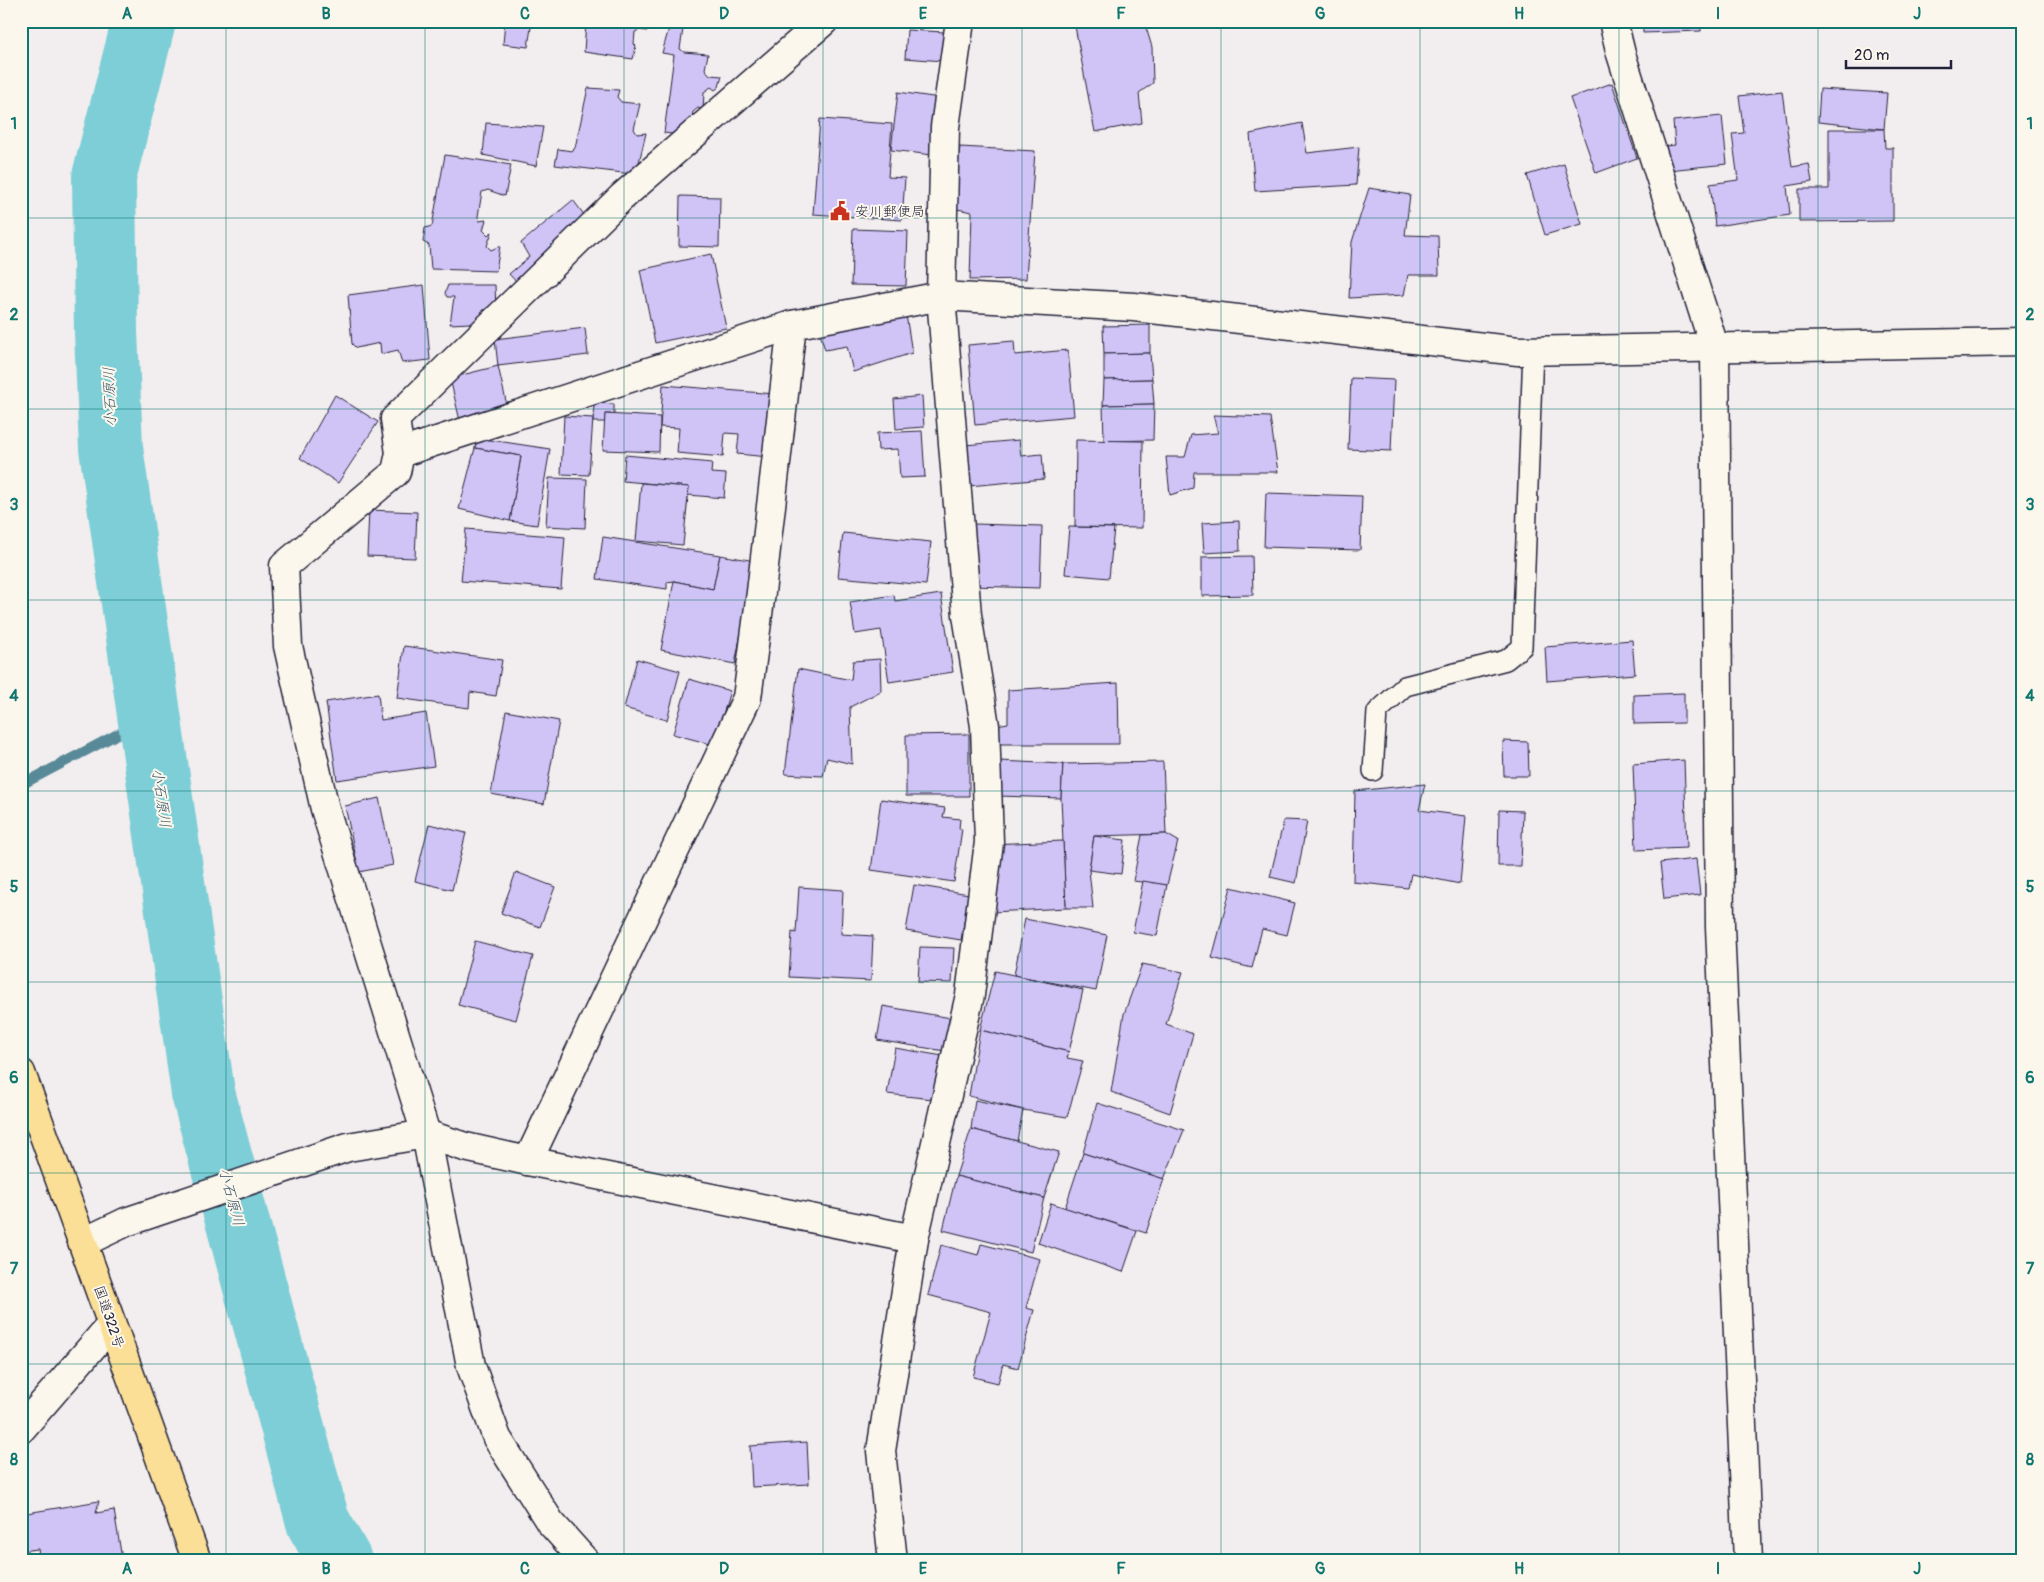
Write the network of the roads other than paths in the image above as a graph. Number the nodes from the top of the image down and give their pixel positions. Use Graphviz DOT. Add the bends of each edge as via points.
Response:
graph roads {
  1 [pos="824,21"];
  2 [pos="960,21"];
  3 [pos="1613,21"];
  4 [pos="941,296"];
  5 [pos="792,325"];
  6 [pos="2023,342"];
  7 [pos="1715,349"];
  8 [pos="1533,350"];
  9 [pos="400,454"];
  10 [pos="1373,771"];
  11 [pos="21,1073"];
  12 [pos="426,1134"];
  13 [pos="528,1162"];
  14 [pos="914,1239"];
  15 [pos="84,1242"];
  16 [pos="111,1325"];
  17 [pos="21,1429"];
  18 [pos="197,1561"];
  19 [pos="585,1561"];
  20 [pos="893,1561"];
  21 [pos="1748,1561"];
  1 -- 9 [label="street" via="622,197 395,419"];
  2 -- 4 [label="street" via="945,126"];
  3 -- 7 [label="street"];
  4 -- 5 [label="street"];
  4 -- 8 [label="street" via="1134,307 1518,351"];
  4 -- 14 [label="street" via="966,615 985,726 989,842 970,995"];
  5 -- 9 [label="street"];
  5 -- 13 [label="street" via="747,698"];
  6 -- 7 [label="street"];
  7 -- 8 [label="street"];
  7 -- 21 [label="street" via="1720,927"];
  8 -- 10 [label="lane" via="1522,647 1506,660 1405,686 1377,712"];
  9 -- 12 [label="street" via="396,472 284,566 288,646 325,809"];
  11 -- 15 [label="highway, 国道322号"];
  12 -- 13 [label="street"];
  12 -- 15 [label="street" via="348,1147 126,1222"];
  12 -- 19 [label="street" via="471,1366 497,1438 550,1522"];
  13 -- 14 [label="street"];
  14 -- 20 [label="street" via="881,1451"];
  15 -- 16 [label="highway, 国道322号"];
  16 -- 17 [label="street"];
  16 -- 18 [label="highway, 国道322号"];
}
